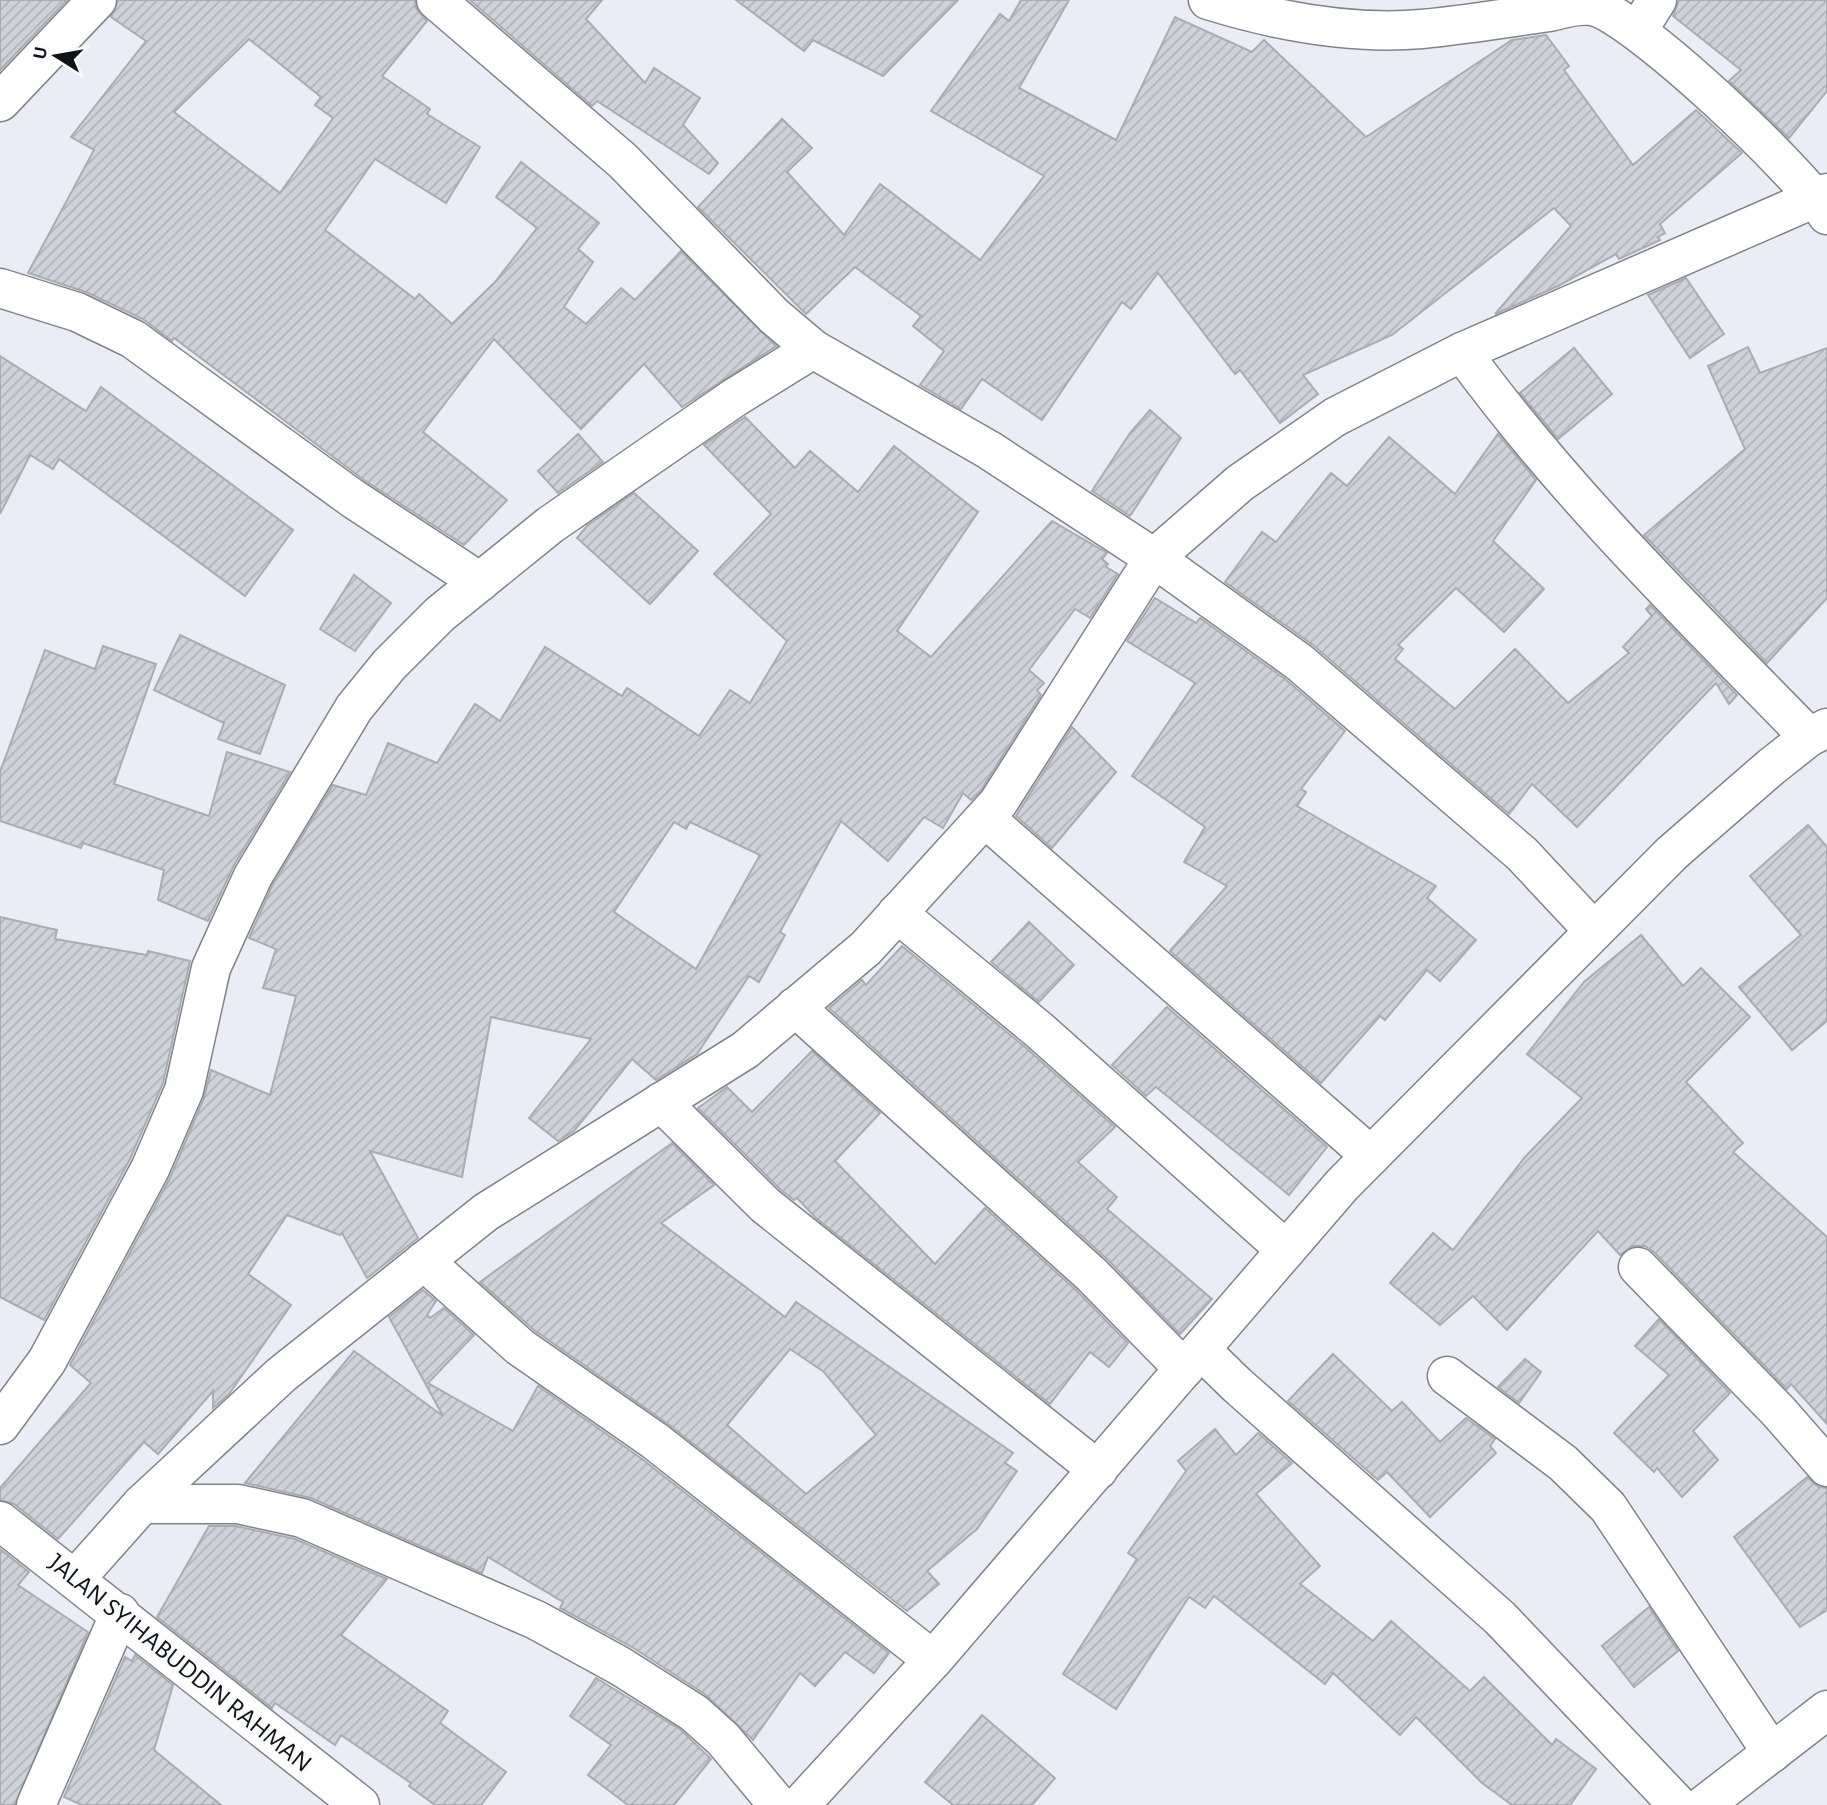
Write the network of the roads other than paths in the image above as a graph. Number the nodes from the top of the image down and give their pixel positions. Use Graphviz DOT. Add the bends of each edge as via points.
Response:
graph roads {
  1 [pos="97,0"];
  2 [pos="436,0"];
  3 [pos="1208,0"];
  4 [pos="1648,15"];
  5 [pos="0,102"];
  6 [pos="1824,202"];
  7 [pos="0,288"];
  8 [pos="813,349"];
  9 [pos="1462,352"];
  10 [pos="1154,558"];
  11 [pos="481,582"];
  12 [pos="1818,733"];
  13 [pos="985,818"];
  14 [pos="897,913"];
  15 [pos="1594,931"];
  16 [pos="795,1007"];
  17 [pos="661,1102"];
  18 [pos="1371,1156"];
  19 [pos="1286,1250"];
  20 [pos="424,1261"];
  21 [pos="1638,1267"];
  22 [pos="1193,1360"];
  23 [pos="1447,1376"];
  24 [pos="0,1425"];
  25 [pos="1827,1467"];
  26 [pos="1098,1470"];
  27 [pos="142,1504"];
  28 [pos="0,1521"];
  29 [pos="76,1578"];
  30 [pos="120,1613"];
  31 [pos="933,1660"];
  32 [pos="1827,1710"];
  33 [pos="1772,1753"];
  34 [pos="36,1805"];
  35 [pos="360,1805"];
  36 [pos="778,1805"];
  37 [pos="800,1805"];
  38 [pos="1678,1805"];
  39 [pos="1704,1805"];
  1 -- 5 [label="street"];
  2 -- 8 [label="street" via="613,153 774,316"];
  3 -- 4 [label="street" via="1335,29 1420,29 1579,5"];
  4 -- 6 [label="street" via="1744,124"];
  6 -- 9 [label="street"];
  7 -- 11 [label="street" via="78,312 133,339 352,499"];
  8 -- 10 [label="street" via="989,450"];
  8 -- 11 [label="street" via="611,481"];
  9 -- 10 [label="street" via="1335,417 1240,483"];
  9 -- 12 [label="street" via="1506,413 1580,499"];
  10 -- 13 [label="street"];
  10 -- 15 [label="street" via="1299,662 1522,854"];
  11 -- 24 [label="street" via="440,614 354,708 253,876 211,968 184,1090 169,1128 47,1361"];
  12 -- 15 [label="street" via="1672,853"];
  13 -- 14 [label="street"];
  13 -- 18 [label="street"];
  14 -- 16 [label="street" via="866,948"];
  14 -- 19 [label="street" via="1040,1030"];
  15 -- 18 [label="street"];
  16 -- 17 [label="street" via="745,1049"];
  16 -- 22 [label="street"];
  17 -- 20 [label="street" via="486,1212"];
  17 -- 26 [label="street" via="765,1205"];
  18 -- 19 [label="street"];
  19 -- 22 [label="street"];
  20 -- 27 [label="street" via="281,1375"];
  20 -- 31 [label="street" via="520,1347 655,1441"];
  21 -- 25 [label="street"];
  22 -- 26 [label="street"];
  22 -- 38 [label="street" via="1237,1385 1500,1618"];
  23 -- 33 [label="street" via="1563,1462 1608,1507"];
  26 -- 31 [label="street"];
  27 -- 29 [label="street"];
  27 -- 36 [label="street" via="238,1504 302,1518 536,1620 620,1665 694,1713 723,1739"];
  28 -- 29 [label="street, JALAN SYIHABUDDIN RAHMAN"];
  29 -- 30 [label="street, JALAN SYIHABUDDIN RAHMAN"];
  30 -- 34 [label="street"];
  30 -- 35 [label="street, JALAN SYIHABUDDIN RAHMAN"];
  31 -- 37 [label="street"];
  32 -- 33 [label="street"];
  33 -- 39 [label="street"];
}
